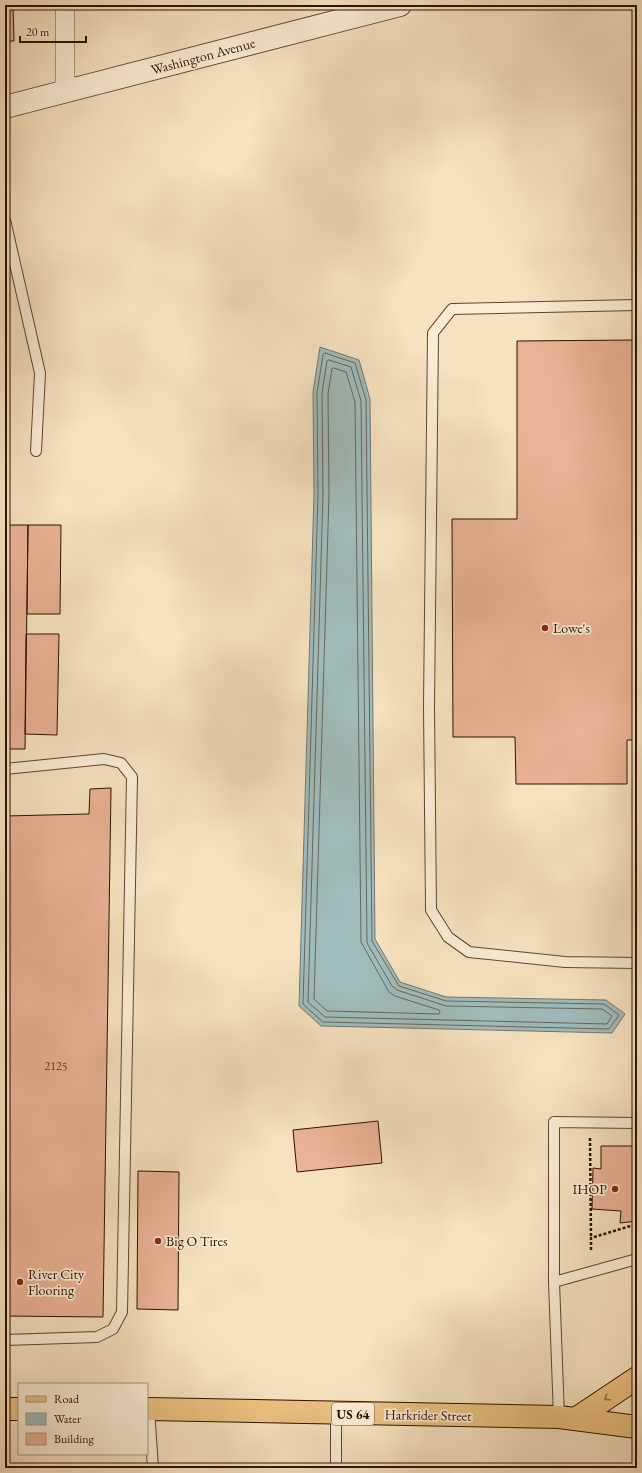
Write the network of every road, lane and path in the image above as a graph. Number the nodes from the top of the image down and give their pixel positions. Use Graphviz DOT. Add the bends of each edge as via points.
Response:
graph roads {
  1 [pos="65,5"];
  2 [pos="400,5"];
  3 [pos="65,92"];
  4 [pos="5,107"];
  5 [pos="5,220"];
  6 [pos="637,305"];
  7 [pos="36,451"];
  8 [pos="5,769"];
  9 [pos="637,963"];
  10 [pos="590,1122"];
  11 [pos="637,1123"];
  12 [pos="637,1224"];
  13 [pos="591,1238"];
  14 [pos="591,1250"];
  15 [pos="637,1259"];
  16 [pos="554,1282"];
  17 [pos="5,1340"];
  18 [pos="637,1378"];
  19 [pos="5,1409"];
  20 [pos="18,1409"];
  21 [pos="148,1409"];
  22 [pos="336,1413"];
  23 [pos="568,1418"];
  24 [pos="637,1427"];
  25 [pos="153,1468"];
  26 [pos="336,1468"];
  1 -- 3 [label="street"];
  2 -- 3 [label="street, Washington Avenue"];
  3 -- 4 [label="street, Washington Avenue"];
  5 -- 7 [label="lane" via="40,373"];
  6 -- 9 [label="lane" via="452,309 434,333 429,706 431,910 448,937 469,952 565,962"];
  8 -- 17 [label="lane" via="104,759 121,763 132,777 122,1312 113,1329 97,1337"];
  10 -- 11 [label="lane"];
  10 -- 13 [label="path"];
  10 -- 16 [label="lane" via="554,1122"];
  12 -- 13 [label="path"];
  13 -- 14 [label="path"];
  15 -- 16 [label="lane"];
  16 -- 23 [label="lane"];
  18 -- 23 [label="main road, one-way"];
  19 -- 20 [label="main road"];
  21 -- 22 [label="main road, Harkrider Street / US 64"];
  21 -- 25 [label="lane"];
  22 -- 23 [label="main road, Harkrider Street / US 64"];
  22 -- 26 [label="lane"];
  23 -- 24 [label="main road, Harkrider Street / US 64"];
}
